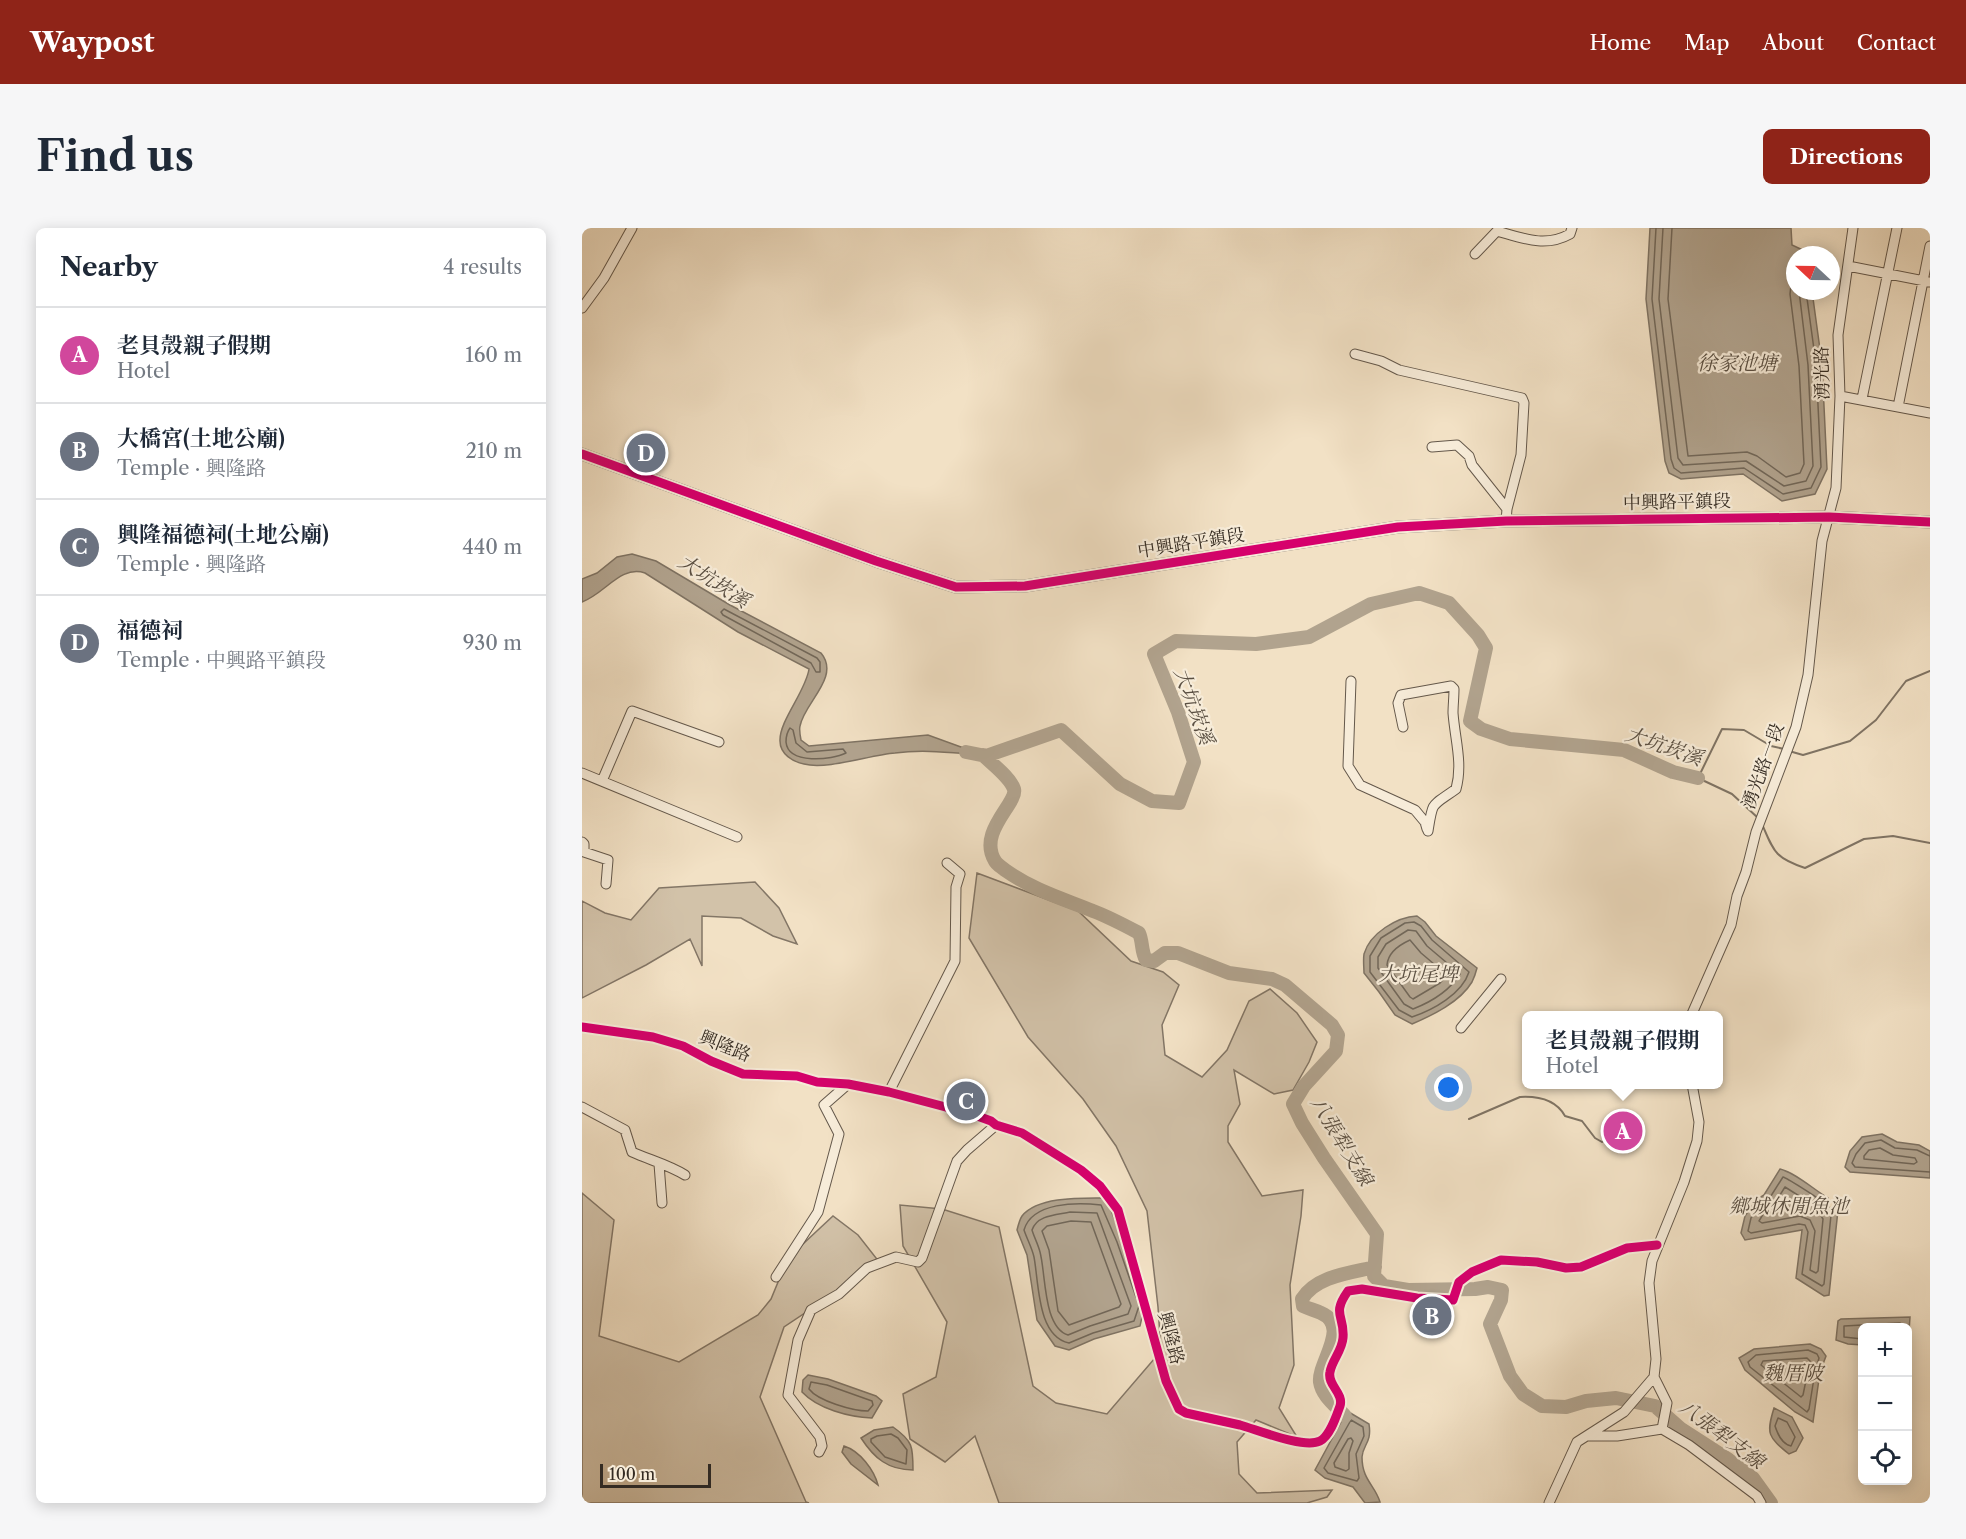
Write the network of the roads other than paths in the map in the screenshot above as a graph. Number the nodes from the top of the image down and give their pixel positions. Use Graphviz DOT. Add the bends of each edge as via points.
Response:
graph roads {
  1 [pos="632,228"];
  2 [pos="1572,228"];
  3 [pos="1853,228"];
  4 [pos="1897,228"];
  5 [pos="1930,246"];
  6 [pos="1474,254"];
  7 [pos="1848,266"];
  8 [pos="1888,274"];
  9 [pos="1927,282"];
  10 [pos="582,308"];
  11 [pos="1355,354"];
  12 [pos="1840,396"];
  13 [pos="1863,399"];
  14 [pos="1898,407"];
  15 [pos="1930,414"];
  16 [pos="1432,447"];
  17 [pos="582,454"];
  18 [pos="1506,515"];
  19 [pos="1828,518"];
  20 [pos="1930,522"];
  21 [pos="1352,681"];
  22 [pos="1403,727"];
  23 [pos="718,742"];
  24 [pos="582,773"];
  25 [pos="602,781"];
  26 [pos="738,837"];
  27 [pos="582,842"];
  28 [pos="947,863"];
  29 [pos="606,884"];
  30 [pos="1501,979"];
  31 [pos="1693,1011"];
  32 [pos="582,1027"];
  33 [pos="1461,1028"];
  34 [pos="848,1084"];
  35 [pos="1693,1089"];
  36 [pos="889,1092"];
  37 [pos="582,1107"];
  38 [pos="996,1125"];
  39 [pos="659,1164"];
  40 [pos="685,1175"];
  41 [pos="662,1203"];
  42 [pos="1657,1245"];
  43 [pos="776,1278"];
  44 [pos="1654,1377"];
  45 [pos="1662,1429"];
  46 [pos="1587,1436"];
  47 [pos="819,1452"];
  48 [pos="1548,1503"];
  49 [pos="1761,1503"];
  1 -- 10 [label="street"];
  2 -- 6 [label="street" via="1563,238 1539,243 1497,231"];
  3 -- 7 [label="street, 湧光路"];
  4 -- 8 [label="street"];
  5 -- 9 [label="street"];
  7 -- 8 [label="street"];
  7 -- 12 [label="street, 湧光路" via="1838,335"];
  8 -- 9 [label="street"];
  8 -- 13 [label="street"];
  9 -- 14 [label="street"];
  11 -- 18 [label="street" via="1399,370 1522,398 1521,455"];
  12 -- 13 [label="street"];
  12 -- 19 [label="street, 湧光路" via="1836,488"];
  13 -- 14 [label="street"];
  14 -- 15 [label="street"];
  16 -- 18 [label="street" via="1457,445 1469,456"];
  17 -- 18 [label="street, 中興路平鎮段" via="956,587 1025,586 1398,527"];
  18 -- 19 [label="street, 中興路平鎮段"];
  19 -- 20 [label="street, 中興路平鎮段"];
  19 -- 31 [label="street, 湧光路一段" via="1821,541 1808,675 1796,727 1756,832 1731,926"];
  21 -- 22 [label="street" via="1348,766 1360,785 1415,810 1428,831 1434,803 1456,789 1459,778 1451,686 1401,695 1398,703"];
  23 -- 25 [label="street" via="632,711"];
  24 -- 25 [label="street"];
  25 -- 26 [label="street"];
  27 -- 29 [label="street" via="584,852 608,860"];
  28 -- 36 [label="street" via="960,874 956,887 955,961"];
  30 -- 33 [label="street"];
  32 -- 34 [label="street, 興隆路" via="653,1037 683,1046 743,1074 797,1076"];
  34 -- 36 [label="street, 興隆路"];
  34 -- 43 [label="street" via="824,1105 839,1134 818,1212"];
  35 -- 42 [label="street" via="1699,1122 1697,1141"];
  36 -- 38 [label="street, 興隆路" via="972,1114"];
  37 -- 39 [label="street" via="626,1130 632,1152"];
  38 -- 42 [label="street, 興隆路" via="1022,1133 1081,1170 1100,1186 1118,1210 1166,1381 1179,1409 1306,1443 1317,1443 1327,1437 1341,1404 1329,1379 1344,1334 1338,1312 1348,1291 1362,1289 1453,1300 1459,1282 1501,1260 1581,1267 1628,1248"];
  38 -- 47 [label="street" via="957,1161 922,1258 918,1262 896,1257 867,1268 839,1294 811,1310 798,1340 788,1395 820,1437"];
  39 -- 40 [label="street"];
  39 -- 41 [label="street"];
  42 -- 44 [label="street" via="1649,1283"];
  44 -- 45 [label="street" via="1666,1403"];
  44 -- 46 [label="street" via="1624,1412"];
  45 -- 46 [label="street"];
  45 -- 49 [label="street" via="1689,1445"];
  46 -- 48 [label="street" via="1577,1442"];
}
